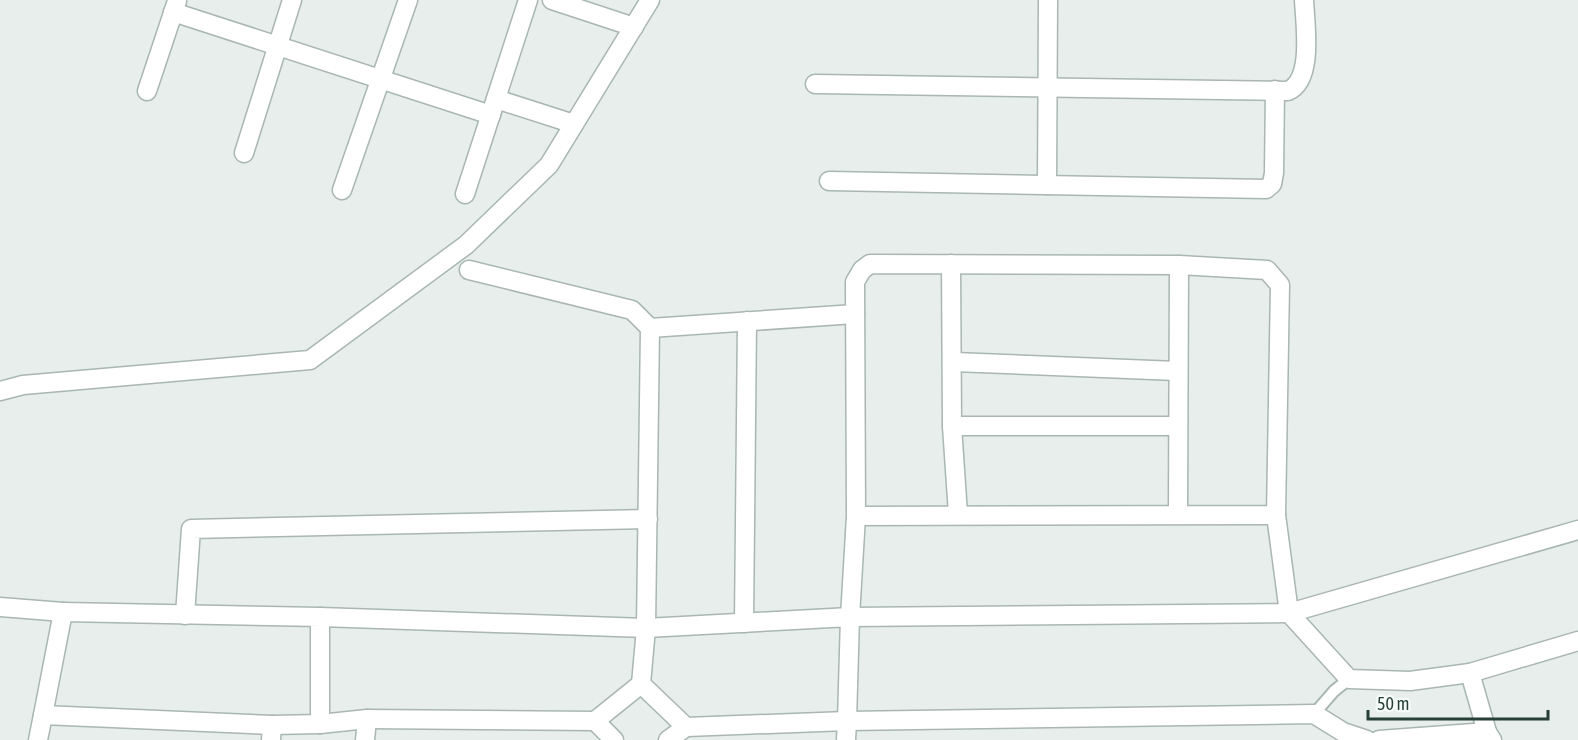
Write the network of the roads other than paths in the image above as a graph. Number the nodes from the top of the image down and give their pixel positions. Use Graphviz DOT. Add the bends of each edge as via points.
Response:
graph roads {
  1 [pos="292,0"];
  2 [pos="408,0"];
  3 [pos="528,0"];
  4 [pos="552,0"];
  5 [pos="650,0"];
  6 [pos="1048,0"];
  7 [pos="1304,0"];
  8 [pos="175,6"];
  9 [pos="634,27"];
  10 [pos="277,46"];
  11 [pos="382,80"];
  12 [pos="815,84"];
  13 [pos="1048,87"];
  14 [pos="1275,90"];
  15 [pos="147,91"];
  16 [pos="493,107"];
  17 [pos="574,124"];
  18 [pos="243,153"];
  19 [pos="829,181"];
  20 [pos="1047,185"];
  21 [pos="342,190"];
  22 [pos="465,194"];
  23 [pos="951,264"];
  24 [pos="1179,265"];
  25 [pos="469,270"];
  26 [pos="855,314"];
  27 [pos="747,321"];
  28 [pos="650,328"];
  29 [pos="954,362"];
  30 [pos="1177,371"];
  31 [pos="0,391"];
  32 [pos="952,426"];
  33 [pos="1177,426"];
  34 [pos="1178,513"];
  35 [pos="958,514"];
  36 [pos="1276,515"];
  37 [pos="856,516"];
  38 [pos="648,519"];
  39 [pos="1578,530"];
  40 [pos="0,607"];
  41 [pos="63,612"];
  42 [pos="1288,613"];
  43 [pos="185,615"];
  44 [pos="320,617"];
  45 [pos="850,617"];
  46 [pos="744,623"];
  47 [pos="646,628"];
  48 [pos="1578,640"];
  49 [pos="1470,673"];
  50 [pos="1350,679"];
  51 [pos="641,684"];
  52 [pos="1314,714"];
  53 [pos="43,715"];
  54 [pos="368,719"];
  55 [pos="595,721"];
  56 [pos="847,721"];
  57 [pos="320,724"];
  58 [pos="686,727"];
  59 [pos="272,732"];
  60 [pos="1490,736"];
  61 [pos="38,740"];
  62 [pos="365,740"];
  63 [pos="614,740"];
  64 [pos="668,740"];
  65 [pos="846,740"];
  66 [pos="1367,740"];
  67 [pos="1379,740"];
  1 -- 10 [label="street"];
  2 -- 11 [label="street"];
  3 -- 16 [label="street"];
  4 -- 9 [label="street"];
  5 -- 9 [label="street"];
  6 -- 13 [label="street"];
  7 -- 14 [label="street" via="1306,49 1302,77 1297,87"];
  8 -- 10 [label="street"];
  8 -- 15 [label="street"];
  9 -- 17 [label="street"];
  10 -- 11 [label="street"];
  10 -- 18 [label="street"];
  11 -- 16 [label="street"];
  11 -- 21 [label="street"];
  12 -- 13 [label="street"];
  13 -- 14 [label="street"];
  13 -- 20 [label="street"];
  14 -- 20 [label="street" via="1274,173 1272,184 1266,189"];
  16 -- 17 [label="street"];
  16 -- 22 [label="street"];
  17 -- 31 [label="street" via="549,165 466,245 310,360 23,385"];
  19 -- 20 [label="street"];
  23 -- 24 [label="street"];
  23 -- 26 [label="street" via="870,264 861,270 855,282"];
  23 -- 29 [label="street"];
  24 -- 30 [label="street"];
  24 -- 36 [label="street" via="1267,270 1280,285"];
  25 -- 28 [label="street" via="632,310"];
  26 -- 27 [label="street"];
  26 -- 37 [label="street"];
  27 -- 28 [label="street"];
  27 -- 46 [label="street"];
  28 -- 38 [label="street"];
  29 -- 30 [label="street"];
  29 -- 32 [label="street"];
  30 -- 33 [label="street"];
  32 -- 33 [label="street"];
  32 -- 35 [label="street"];
  33 -- 34 [label="street"];
  34 -- 35 [label="street"];
  34 -- 36 [label="street"];
  35 -- 37 [label="street"];
  36 -- 42 [label="street"];
  37 -- 45 [label="street"];
  38 -- 43 [label="street" via="191,529"];
  38 -- 47 [label="street"];
  39 -- 42 [label="street"];
  40 -- 41 [label="street"];
  41 -- 43 [label="street"];
  41 -- 53 [label="street"];
  42 -- 45 [label="street"];
  42 -- 50 [label="street"];
  43 -- 44 [label="street"];
  44 -- 47 [label="street"];
  44 -- 57 [label="street"];
  45 -- 46 [label="street"];
  45 -- 56 [label="street"];
  46 -- 47 [label="street"];
  47 -- 51 [label="street"];
  48 -- 49 [label="street"];
  49 -- 50 [label="street" via="1410,681"];
  49 -- 60 [label="street"];
  50 -- 52 [label="lane"];
  51 -- 55 [label="street"];
  51 -- 58 [label="street"];
  52 -- 56 [label="street"];
  52 -- 66 [label="street" via="1343,732"];
  53 -- 59 [label="street"];
  53 -- 61 [label="street"];
  54 -- 55 [label="street"];
  54 -- 57 [label="street"];
  54 -- 62 [label="street"];
  55 -- 63 [label="street"];
  56 -- 58 [label="street"];
  56 -- 65 [label="street"];
  57 -- 59 [label="street"];
  58 -- 64 [label="street"];
  60 -- 67 [label="street"];
}
